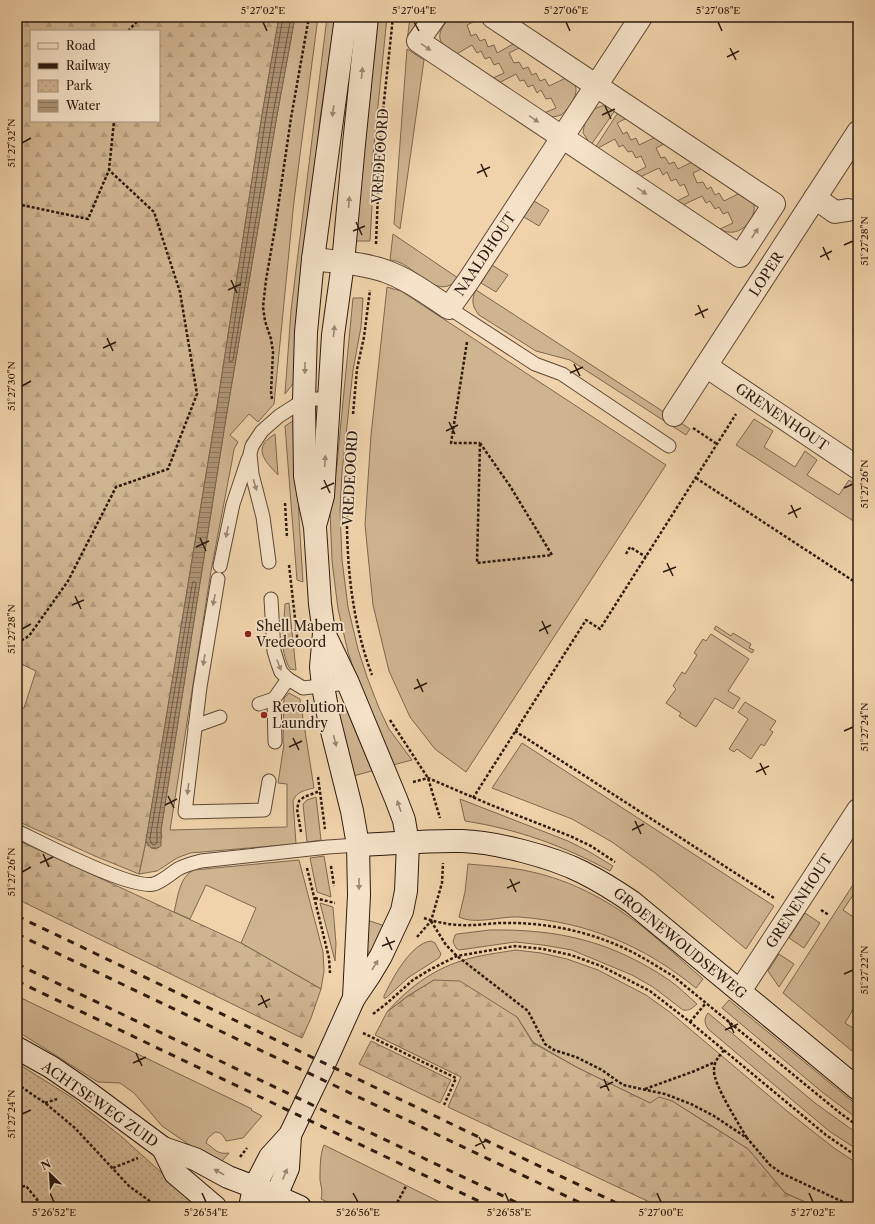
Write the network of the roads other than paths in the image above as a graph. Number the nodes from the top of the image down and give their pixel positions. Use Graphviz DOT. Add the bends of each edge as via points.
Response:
graph roads {
  1 [pos="346,17"];
  2 [pos="367,17"];
  3 [pos="435,17"];
  4 [pos="493,17"];
  5 [pos="641,17"];
  6 [pos="596,86"];
  7 [pos="857,135"];
  8 [pos="563,138"];
  9 [pos="815,198"];
  10 [pos="774,204"];
  11 [pos="855,208"];
  12 [pos="800,221"];
  13 [pos="740,256"];
  14 [pos="313,259"];
  15 [pos="343,263"];
  16 [pos="765,275"];
  17 [pos="449,308"];
  18 [pos="706,366"];
  19 [pos="330,398"];
  20 [pos="304,400"];
  21 [pos="674,415"];
  22 [pos="669,446"];
  23 [pos="250,454"];
  24 [pos="858,468"];
  25 [pos="315,527"];
  26 [pos="270,562"];
  27 [pos="271,599"];
  28 [pos="324,633"];
  29 [pos="288,679"];
  30 [pos="348,683"];
  31 [pos="323,686"];
  32 [pos="274,699"];
  33 [pos="259,704"];
  34 [pos="220,717"];
  35 [pos="196,726"];
  36 [pos="275,742"];
  37 [pos="269,781"];
  38 [pos="858,810"];
  39 [pos="17,831"];
  40 [pos="408,844"];
  41 [pos="358,845"];
  42 [pos="740,991"];
  43 [pos="354,998"];
  44 [pos="17,1048"];
  45 [pos="858,1089"];
  46 [pos="290,1135"];
  47 [pos="163,1148"];
  48 [pos="252,1197"];
  49 [pos="270,1202"];
  50 [pos="215,1207"];
  51 [pos="300,1207"];
  1 -- 14 [label="street, VREDEOORD, one-way"];
  15 -- 2 [label="street, VREDEOORD, one-way"];
  3 -- 8 [label="street, one-way" via="418,41"];
  4 -- 6 [label="street"];
  5 -- 6 [label="street, NAALDHOUT"];
  6 -- 8 [label="street, NAALDHOUT"];
  6 -- 10 [label="street"];
  7 -- 9 [label="street, LOPER"];
  8 -- 13 [label="street, one-way"];
  8 -- 17 [label="street, NAALDHOUT"];
  9 -- 11 [label="street" via="835,212"];
  9 -- 12 [label="street, LOPER"];
  10 -- 12 [label="street"];
  13 -- 10 [label="street, one-way"];
  12 -- 16 [label="street, LOPER"];
  13 -- 16 [label="street"];
  14 -- 15 [label="street, NAALDHOUT"];
  14 -- 20 [label="street, VREDEOORD, one-way" via="306,332"];
  15 -- 17 [label="street, NAALDHOUT" via="384,270 406,280"];
  19 -- 15 [label="street, VREDEOORD, one-way" via="333,336"];
  16 -- 18 [label="street, LOPER"];
  17 -- 22 [label="lane" via="535,364 562,374"];
  18 -- 21 [label="street, LOPER"];
  18 -- 24 [label="street, GRENENHOUT"];
  19 -- 20 [label="lane"];
  25 -- 19 [label="street, VREDEOORD, one-way" via="323,496"];
  20 -- 23 [label="lane" via="262,431"];
  20 -- 25 [label="street, VREDEOORD" via="305,476"];
  23 -- 26 [label="lane, one-way"];
  23 -- 35 [label="lane, one-way" via="233,504 219,573"];
  25 -- 28 [label="street, VREDEOORD"];
  27 -- 29 [label="lane, one-way" via="274,651 281,672"];
  28 -- 30 [label="street, VREDEOORD"];
  28 -- 31 [label="street, VREDEOORD" via="321,667"];
  29 -- 31 [label="lane" via="303,688"];
  29 -- 32 [label="lane"];
  30 -- 31 [label="lane"];
  40 -- 30 [label="street, VREDEOORD, one-way" via="404,820"];
  31 -- 41 [label="street, VREDEOORD, one-way"];
  32 -- 33 [label="lane"];
  32 -- 36 [label="lane"];
  34 -- 35 [label="lane"];
  35 -- 37 [label="lane, one-way" via="186,812 264,810"];
  38 -- 42 [label="street, GRENENHOUT"];
  39 -- 41 [label="lane" via="110,874 147,885 186,865 201,861"];
  40 -- 41 [label="street, GROENEWOUDSEWEG"];
  40 -- 42 [label="street, GROENEWOUDSEWEG" via="444,841 484,844 516,850 581,872 632,902"];
  43 -- 40 [label="street, VREDEOORD, one-way" via="381,956 402,911 406,891"];
  41 -- 43 [label="street, VREDEOORD, one-way" via="359,896"];
  42 -- 45 [label="street, GROENEWOUDSEWEG"];
  43 -- 46 [label="street"];
  44 -- 47 [label="street, ACHTSEWEG ZUID" via="86,1090"];
  46 -- 48 [label="street" via="270,1157"];
  49 -- 46 [label="street, one-way" via="288,1168"];
  48 -- 47 [label="street, ACHTSEWEG ZUID, one-way" via="228,1177 195,1160"];
  47 -- 50 [label="street, ACHTSEWEG ZUID" via="175,1173"];
  48 -- 49 [label="street, ACHTSEWEG ZUID"];
  49 -- 51 [label="street, ACHTSEWEG ZUID"];
}
